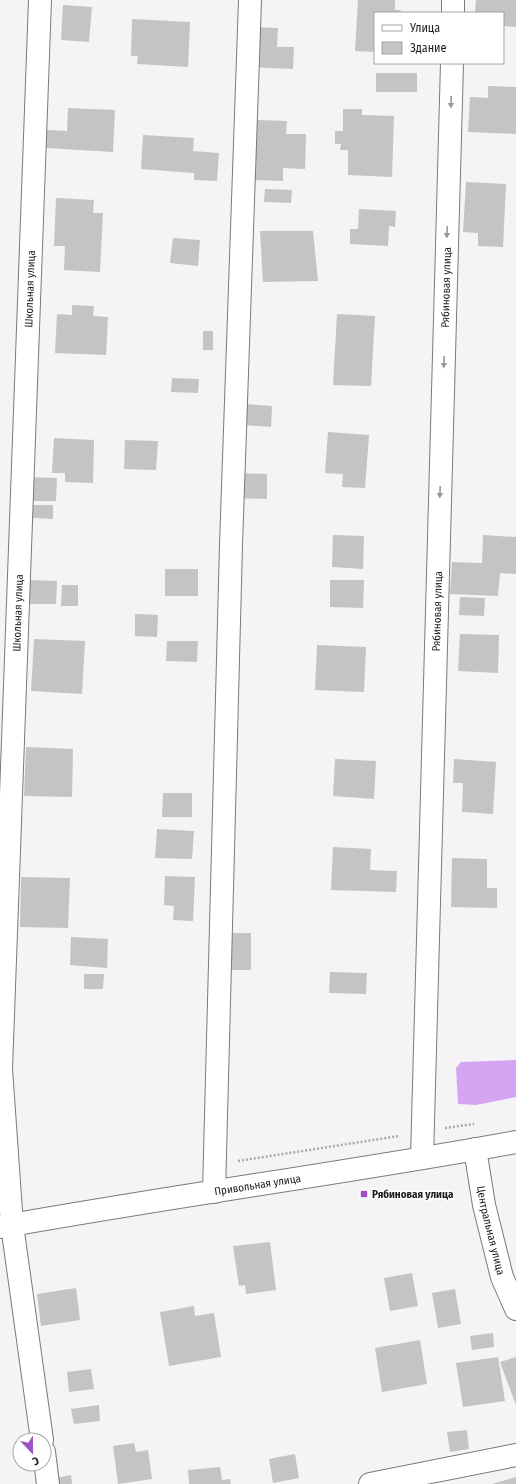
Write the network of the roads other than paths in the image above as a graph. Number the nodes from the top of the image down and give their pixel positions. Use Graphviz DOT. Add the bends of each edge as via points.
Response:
graph roads {
  1 [pos="40,0"];
  2 [pos="250,0"];
  3 [pos="453,0"];
  4 [pos="453,12"];
  5 [pos="452,64"];
  6 [pos="516,1142"];
  7 [pos="475,1149"];
  8 [pos="422,1158"];
  9 [pos="214,1192"];
  10 [pos="6,1226"];
  11 [pos="516,1309"];
  12 [pos="41,1432"];
  13 [pos="516,1455"];
  14 [pos="46,1472"];
  15 [pos="48,1484"];
  16 [pos="370,1484"];
  1 -- 10 [label="street, Школьная улица" via="1,1069"];
  2 -- 9 [label="street" via="231,545"];
  3 -- 4 [label="street"];
  5 -- 8 [label="street, Рябиновая улица, one-way"];
  6 -- 7 [label="street, Привольная улица"];
  7 -- 8 [label="street, Привольная улица"];
  7 -- 11 [label="street, Центральная улица" via="484,1205 502,1277"];
  8 -- 9 [label="street, Привольная улица"];
  9 -- 10 [label="street, Привольная улица"];
  10 -- 12 [label="street, Школьная улица"];
  13 -- 16 [label="street"];
  14 -- 15 [label="street"];
}
